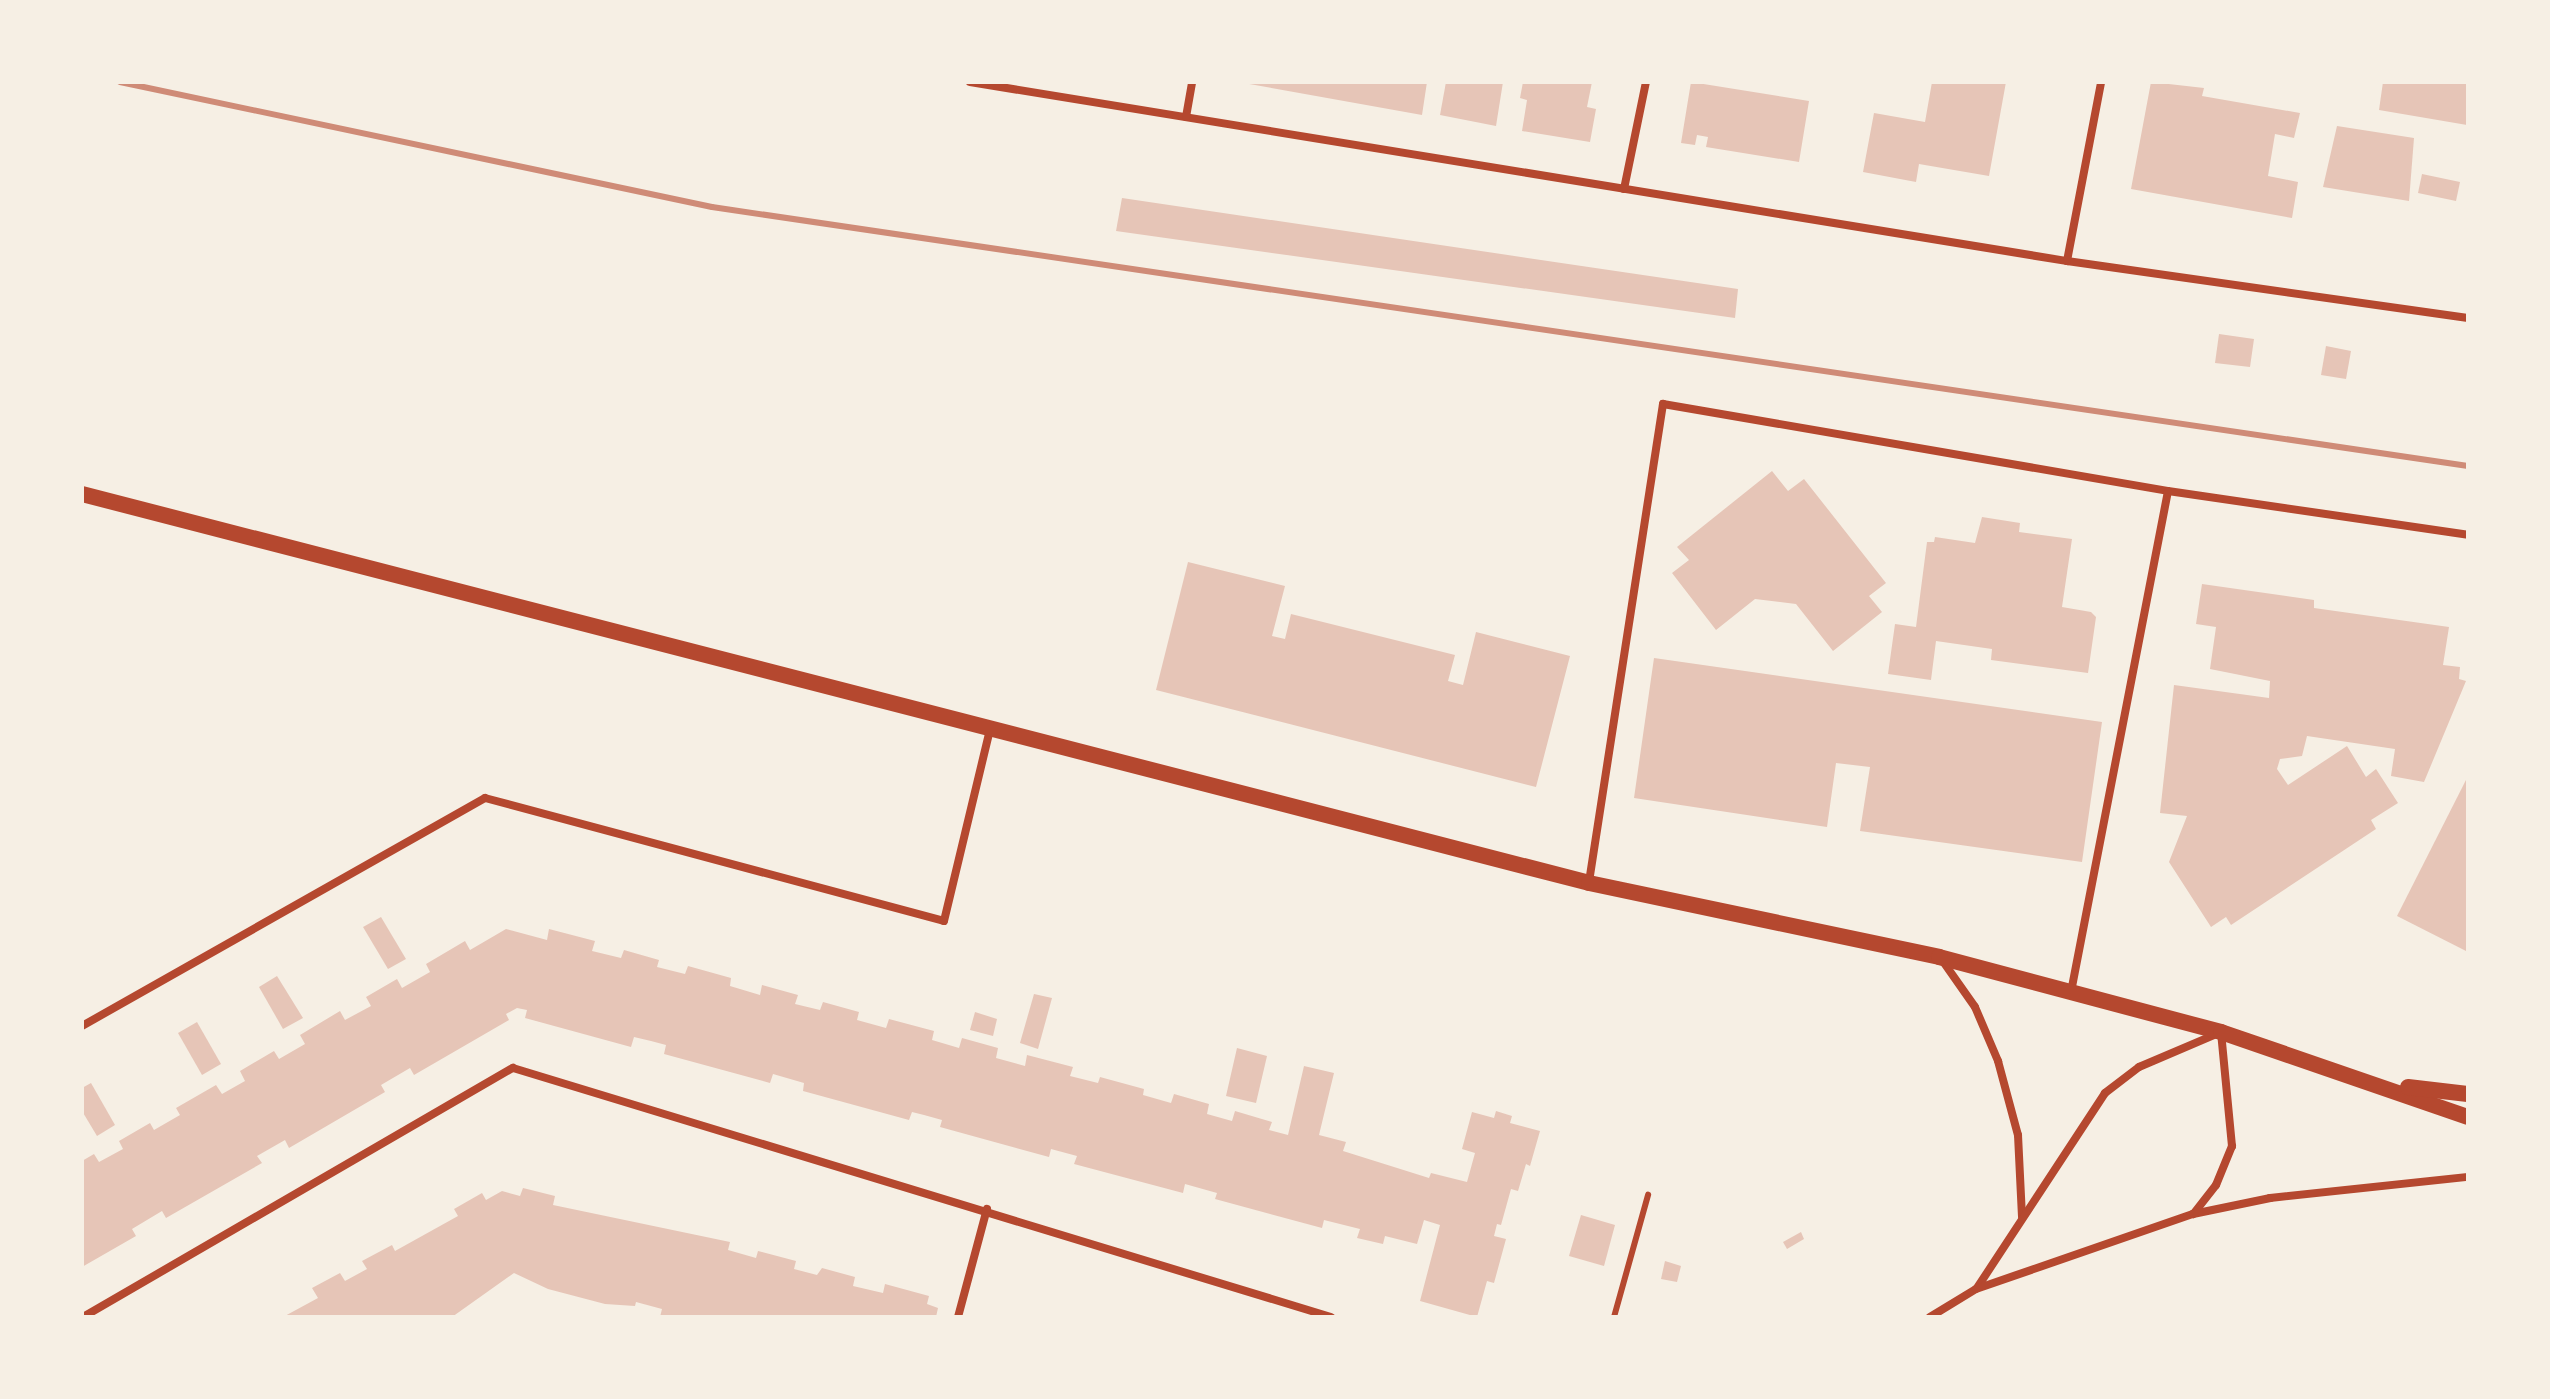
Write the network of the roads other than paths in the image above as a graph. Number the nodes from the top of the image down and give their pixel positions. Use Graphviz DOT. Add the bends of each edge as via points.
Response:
graph roads {
  1 [pos="970,82"];
  2 [pos="1192,82"];
  3 [pos="1646,82"];
  4 [pos="2101,82"];
  5 [pos="1186,117"];
  6 [pos="1624,189"];
  7 [pos="2067,261"];
  8 [pos="2468,318"];
  9 [pos="2168,491"];
  10 [pos="82,494"];
  11 [pos="2468,535"];
  12 [pos="990,729"];
  13 [pos="1589,883"];
  14 [pos="1939,957"];
  15 [pos="2071,992"];
  16 [pos="82,1026"];
  17 [pos="2221,1032"];
  18 [pos="2382,1084"];
  19 [pos="2468,1094"];
  20 [pos="2468,1117"];
  21 [pos="2468,1177"];
  22 [pos="1648,1195"];
  23 [pos="987,1209"];
  24 [pos="2193,1214"];
  25 [pos="2022,1218"];
  26 [pos="1976,1289"];
  27 [pos="83,1317"];
  28 [pos="958,1317"];
  29 [pos="1331,1317"];
  30 [pos="1614,1317"];
  31 [pos="1930,1317"];
  1 -- 5 [label="street"];
  2 -- 5 [label="street"];
  3 -- 6 [label="street"];
  4 -- 7 [label="street"];
  5 -- 6 [label="street"];
  6 -- 7 [label="street"];
  7 -- 8 [label="street"];
  9 -- 11 [label="street"];
  9 -- 13 [label="street" via="1663,404"];
  9 -- 15 [label="street"];
  10 -- 12 [label="main road"];
  12 -- 13 [label="main road"];
  12 -- 16 [label="street" via="944,921 485,798"];
  13 -- 14 [label="main road"];
  14 -- 15 [label="main road"];
  14 -- 25 [label="street" via="1975,1007 1998,1061 2018,1135"];
  15 -- 17 [label="main road"];
  17 -- 18 [label="main road"];
  17 -- 24 [label="street" via="2232,1146 2216,1185"];
  17 -- 25 [label="street" via="2139,1067 2105,1093"];
  18 -- 19 [label="main road"];
  18 -- 20 [label="main road"];
  21 -- 24 [label="street" via="2270,1198"];
  22 -- 30 [label="lane"];
  23 -- 27 [label="street" via="513,1068"];
  23 -- 28 [label="street"];
  23 -- 29 [label="street"];
  24 -- 26 [label="street"];
  25 -- 26 [label="street"];
  26 -- 31 [label="street"];
}
